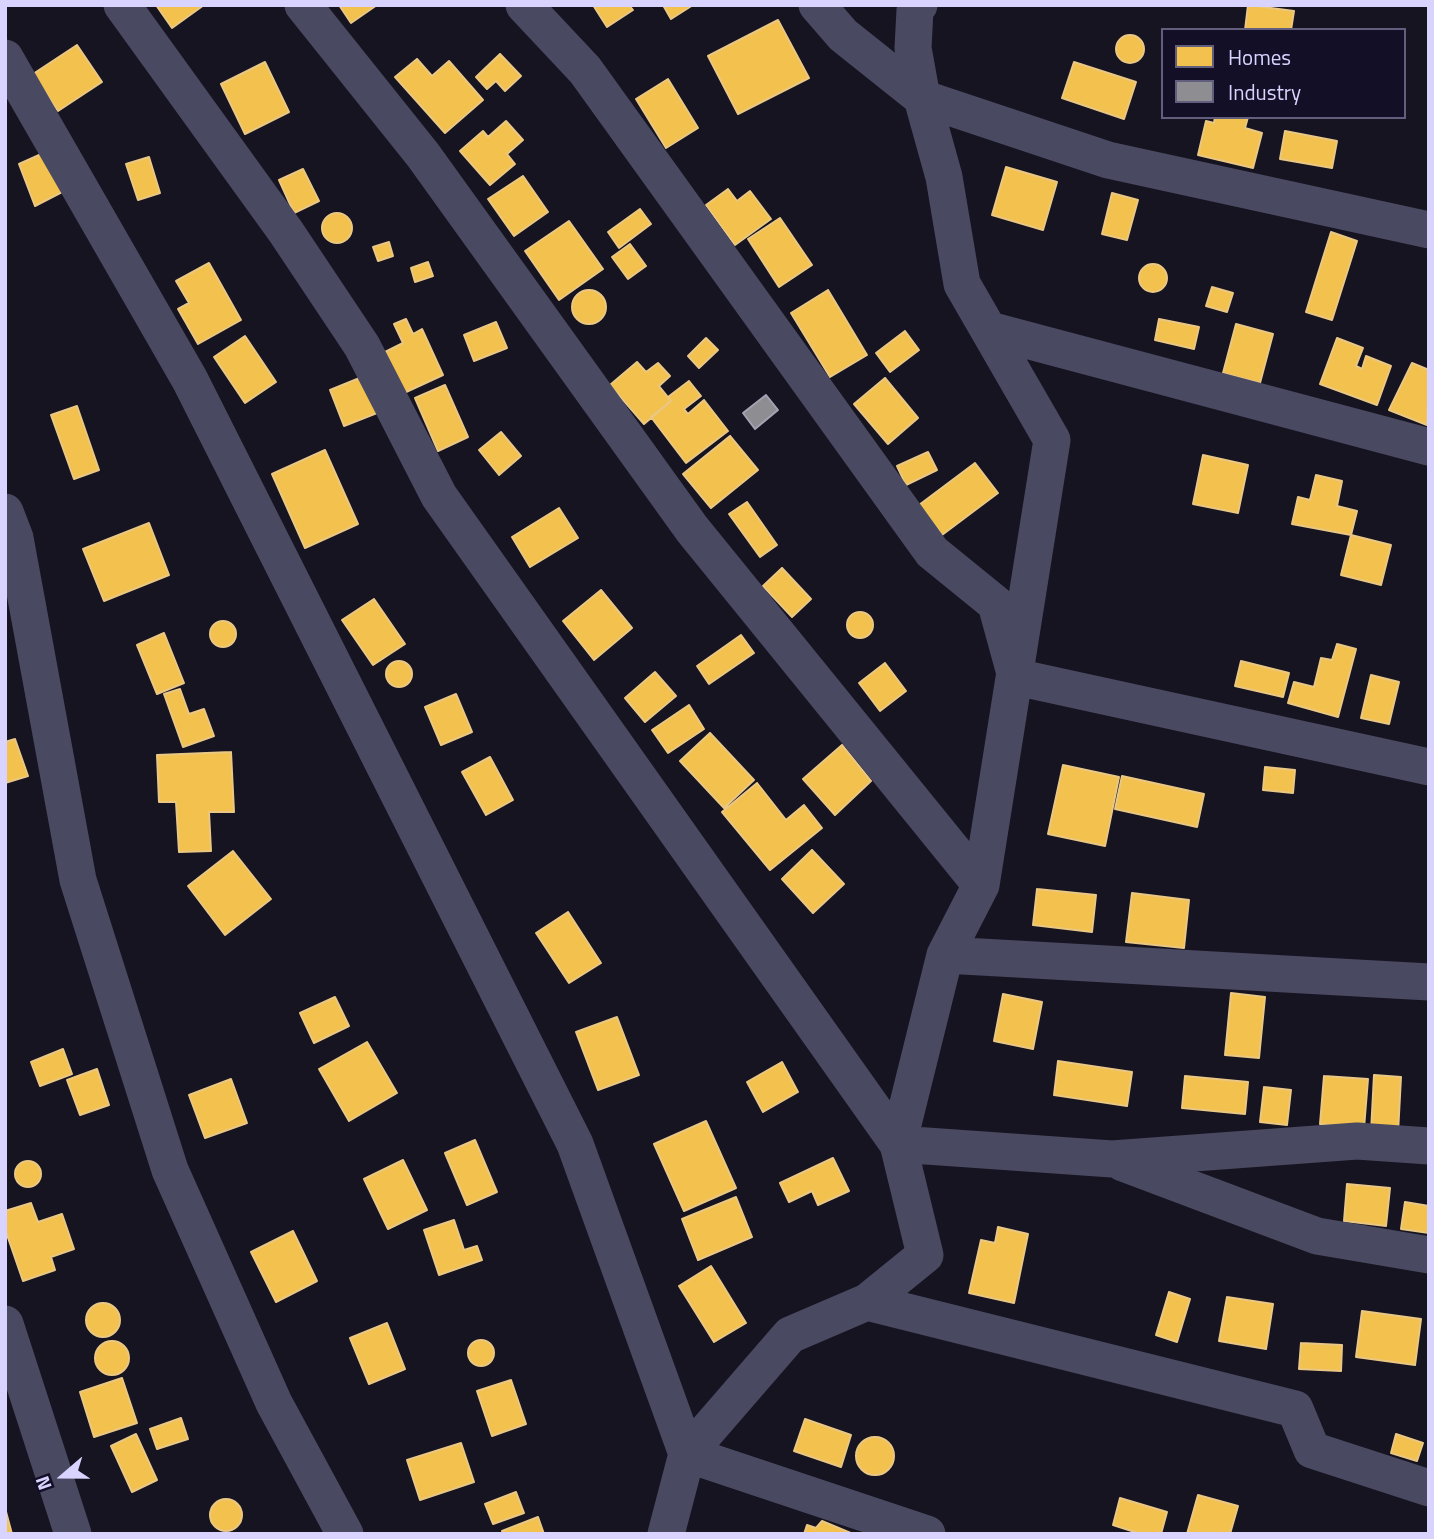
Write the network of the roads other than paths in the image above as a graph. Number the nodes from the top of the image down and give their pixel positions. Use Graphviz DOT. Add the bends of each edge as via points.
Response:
graph roads {
  1 [pos="122,5"];
  2 [pos="303,5"];
  3 [pos="524,5"];
  4 [pos="817,5"];
  5 [pos="919,5"];
  6 [pos="5,58"];
  7 [pos="922,99"];
  8 [pos="1429,230"];
  9 [pos="989,330"];
  10 [pos="1429,447"];
  11 [pos="5,512"];
  12 [pos="1017,677"];
  13 [pos="1429,768"];
  14 [pos="981,885"];
  15 [pos="944,955"];
  16 [pos="1429,982"];
  17 [pos="898,1144"];
  18 [pos="1429,1146"];
  19 [pos="1112,1159"];
  20 [pos="1429,1255"];
  21 [pos="867,1302"];
  22 [pos="5,1324"];
  23 [pos="687,1454"];
  24 [pos="1429,1488"];
  25 [pos="73,1534"];
  26 [pos="345,1534"];
  27 [pos="666,1534"];
  28 [pos="927,1534"];
  1 -- 17 [label="street" via="362,346 439,496"];
  2 -- 14 [label="street" via="423,155 692,529"];
  3 -- 12 [label="street" via="585,70 932,552 996,604"];
  4 -- 7 [label="street" via="843,36"];
  5 -- 7 [label="street" via="913,48"];
  6 -- 23 [label="street" via="190,380 576,1144"];
  7 -- 8 [label="street" via="1108,160"];
  7 -- 9 [label="street" via="944,177 962,284"];
  9 -- 10 [label="street"];
  9 -- 12 [label="street" via="1052,440"];
  11 -- 26 [label="street" via="15,538 78,880 170,1170 274,1403"];
  12 -- 13 [label="street"];
  12 -- 14 [label="street"];
  14 -- 15 [label="street"];
  15 -- 16 [label="street"];
  15 -- 17 [label="street"];
  17 -- 19 [label="street"];
  17 -- 21 [label="street" via="925,1255"];
  18 -- 19 [label="street" via="1357,1141"];
  19 -- 20 [label="street" via="1317,1236"];
  21 -- 23 [label="street" via="790,1335"];
  21 -- 24 [label="street" via="1295,1409 1312,1450"];
  22 -- 25 [label="street"];
  23 -- 27 [label="street"];
  23 -- 28 [label="street"];
}
